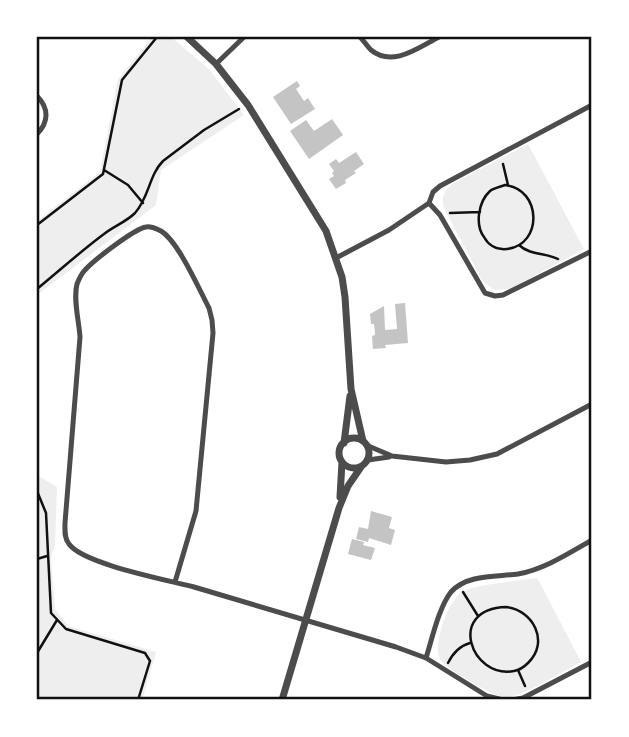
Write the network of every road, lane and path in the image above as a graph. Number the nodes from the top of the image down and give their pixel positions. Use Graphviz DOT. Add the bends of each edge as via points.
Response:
graph roads {
  1 [pos="157,37"];
  2 [pos="187,37"];
  3 [pos="244,37"];
  4 [pos="360,37"];
  5 [pos="439,37"];
  6 [pos="216,64"];
  7 [pos="37,96"];
  8 [pos="248,105"];
  9 [pos="592,105"];
  10 [pos="37,134"];
  11 [pos="500,154"];
  12 [pos="104,170"];
  13 [pos="508,186"];
  14 [pos="143,203"];
  15 [pos="429,203"];
  16 [pos="480,212"];
  17 [pos="440,215"];
  18 [pos="37,225"];
  19 [pos="519,245"];
  20 [pos="592,251"];
  21 [pos="336,258"];
  22 [pos="564,265"];
  23 [pos="37,289"];
  24 [pos="351,389"];
  25 [pos="592,404"];
  26 [pos="344,443"];
  27 [pos="365,443"];
  28 [pos="392,456"];
  29 [pos="368,460"];
  30 [pos="342,462"];
  31 [pos="361,467"];
  32 [pos="37,491"];
  33 [pos="339,508"];
  34 [pos="592,540"];
  35 [pos="48,556"];
  36 [pos="37,559"];
  37 [pos="175,582"];
  38 [pos="458,586"];
  39 [pos="478,616"];
  40 [pos="57,619"];
  41 [pos="305,620"];
  42 [pos="470,643"];
  43 [pos="37,653"];
  44 [pos="426,658"];
  45 [pos="592,663"];
  46 [pos="444,670"];
  47 [pos="518,670"];
  48 [pos="529,695"];
  49 [pos="138,700"];
  50 [pos="282,700"];
  51 [pos="503,700"];
  52 [pos="512,700"];
  1 -- 12 [label="path" via="122,80"];
  2 -- 6 [label="street"];
  3 -- 6 [label="street"];
  4 -- 5 [label="street" via="372,51 393,58"];
  6 -- 8 [label="street"];
  7 -- 10 [label="street" via="44,104 46,122"];
  8 -- 14 [label="path" via="163,161"];
  8 -- 21 [label="street" via="319,218"];
  9 -- 11 [label="street"];
  11 -- 13 [label="path"];
  11 -- 15 [label="street" via="440,186"];
  12 -- 14 [label="path" via="128,185"];
  12 -- 18 [label="path"];
  13 -- 16 [label="path" via="490,191"];
  13 -- 19 [label="path" via="522,191 533,208 532,229"];
  14 -- 23 [label="path" via="135,214"];
  15 -- 17 [label="street"];
  15 -- 21 [label="street"];
  16 -- 17 [label="path"];
  16 -- 19 [label="path" via="480,229 488,243 500,249"];
  17 -- 22 [label="street" via="485,293 503,295"];
  19 -- 22 [label="path" via="557,258"];
  20 -- 22 [label="street"];
  21 -- 24 [label="street" via="345,297"];
  24 -- 26 [label="street"];
  24 -- 27 [label="street"];
  25 -- 28 [label="street" via="497,454 446,462"];
  26 -- 27 [label="street" via="353,439"];
  26 -- 30 [label="street"];
  27 -- 28 [label="street"];
  27 -- 29 [label="street"];
  28 -- 29 [label="street"];
  29 -- 31 [label="street"];
  30 -- 31 [label="street" via="351,468"];
  30 -- 33 [label="street"];
  31 -- 33 [label="street"];
  32 -- 35 [label="path" via="46,513"];
  33 -- 41 [label="street"];
  34 -- 38 [label="street" via="534,570"];
  35 -- 36 [label="path"];
  35 -- 40 [label="path" via="51,613"];
  37 -- 37 [label="street" via="85,556 69,545 65,534 80,337 77,283 99,258 145,227 161,231 173,241 212,320 196,511"];
  37 -- 41 [label="street"];
  38 -- 39 [label="path"];
  38 -- 44 [label="street" via="446,600"];
  39 -- 42 [label="path"];
  39 -- 47 [label="path" via="491,609 512,608 534,624 536,652"];
  40 -- 43 [label="path"];
  40 -- 49 [label="path" via="66,629 145,653 150,661"];
  41 -- 44 [label="street"];
  41 -- 50 [label="street"];
  42 -- 46 [label="path" via="456,651"];
  42 -- 47 [label="path" via="495,670"];
  44 -- 46 [label="street"];
  45 -- 48 [label="street"];
  46 -- 51 [label="street" via="487,696"];
  47 -- 48 [label="path"];
  48 -- 52 [label="street"];
}
